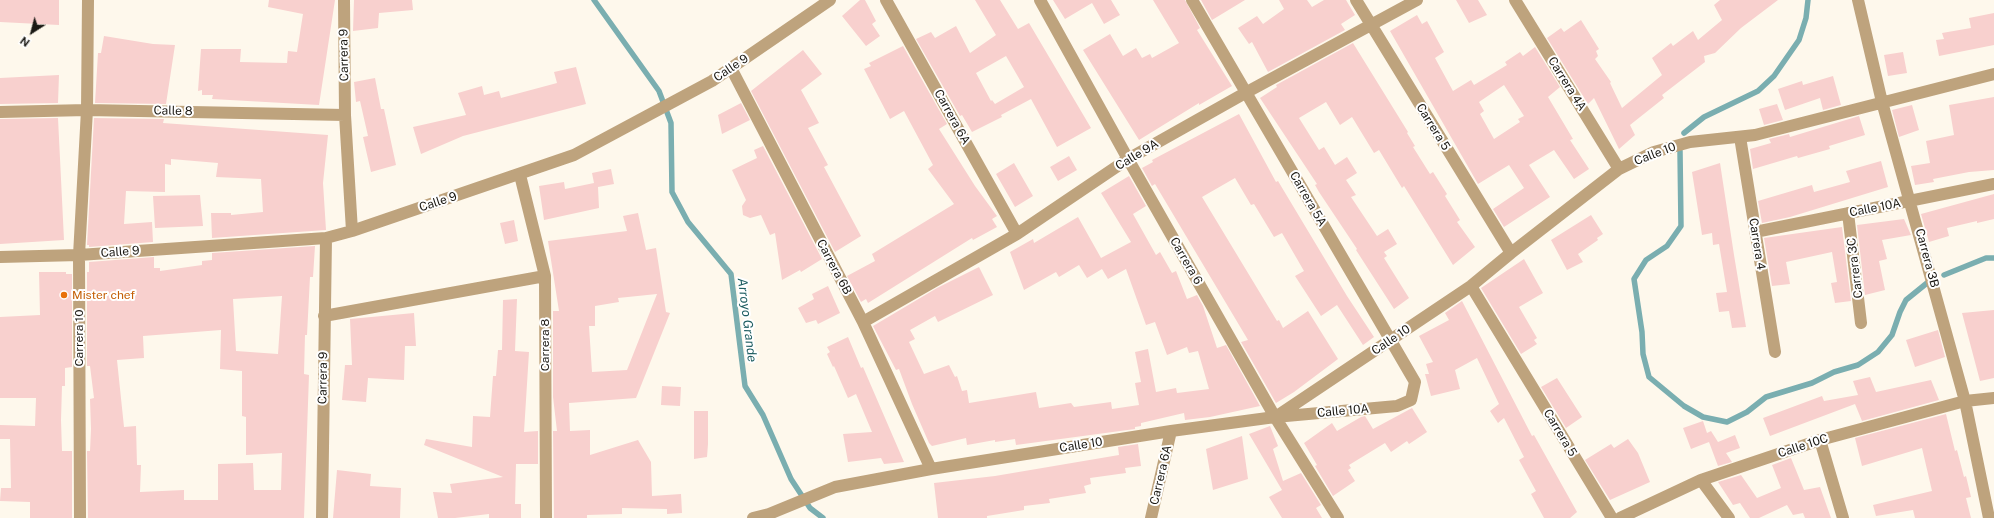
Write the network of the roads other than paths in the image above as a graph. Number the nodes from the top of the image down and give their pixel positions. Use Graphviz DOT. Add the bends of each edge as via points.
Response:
graph roads {
  1 [pos="88,0"];
  2 [pos="344,0"];
  3 [pos="830,0"];
  4 [pos="886,0"];
  5 [pos="1040,0"];
  6 [pos="1192,0"];
  7 [pos="1356,0"];
  8 [pos="1417,0"];
  9 [pos="1515,0"];
  10 [pos="1858,0"];
  11 [pos="1370,26"];
  12 [pos="731,68"];
  13 [pos="1994,74"];
  14 [pos="1246,92"];
  15 [pos="1882,102"];
  16 [pos="88,110"];
  17 [pos="0,112"];
  18 [pos="345,115"];
  19 [pos="1740,137"];
  20 [pos="1128,159"];
  21 [pos="1619,169"];
  22 [pos="520,175"];
  23 [pos="1994,184"];
  24 [pos="1911,201"];
  25 [pos="1848,213"];
  26 [pos="352,231"];
  27 [pos="1755,232"];
  28 [pos="1018,234"];
  29 [pos="326,238"];
  30 [pos="1511,252"];
  31 [pos="79,255"];
  32 [pos="0,257"];
  33 [pos="545,276"];
  34 [pos="1471,286"];
  35 [pos="324,316"];
  36 [pos="863,322"];
  37 [pos="1861,323"];
  38 [pos="1390,341"];
  39 [pos="1775,352"];
  40 [pos="1994,398"];
  41 [pos="1411,400"];
  42 [pos="1966,401"];
  43 [pos="1275,417"];
  44 [pos="1171,431"];
  45 [pos="1820,440"];
  46 [pos="931,469"];
  47 [pos="1700,480"];
  48 [pos="80,518"];
  49 [pos="322,518"];
  50 [pos="546,518"];
  51 [pos="753,518"];
  52 [pos="1151,518"];
  53 [pos="1338,518"];
  54 [pos="1612,518"];
  55 [pos="1620,518"];
  56 [pos="1729,518"];
  57 [pos="1843,518"];
  58 [pos="1989,518"];
  1 -- 16 [label="street, Carrera 10"];
  2 -- 18 [label="street, Carrera 9"];
  3 -- 12 [label="street, Calle 9"];
  4 -- 28 [label="street, Carrera 6A"];
  5 -- 20 [label="street, Carrera 6"];
  6 -- 14 [label="street, Carrera 5A"];
  7 -- 11 [label="street, Carrera 5"];
  8 -- 11 [label="street, Calle 9A"];
  9 -- 21 [label="street, Carrera 4A"];
  10 -- 15 [label="street, Carrera 3B"];
  11 -- 14 [label="street, Calle 9A"];
  11 -- 30 [label="street, Carrera 5"];
  12 -- 22 [label="street, Calle 9" via="712,81 574,155"];
  12 -- 36 [label="street, Carrera 6B"];
  13 -- 15 [label="street, Calle 10"];
  14 -- 20 [label="street, Calle 9A"];
  14 -- 38 [label="street, Carrera 5A"];
  15 -- 19 [label="street, Calle 10"];
  15 -- 24 [label="street, Carrera 3B"];
  16 -- 17 [label="street, Calle 8"];
  16 -- 18 [label="street, Calle 8"];
  16 -- 31 [label="street, Carrera 10"];
  18 -- 26 [label="street, Carrera 9"];
  19 -- 21 [label="street, Calle 10" via="1690,142 1654,152"];
  19 -- 27 [label="street, Carrera 4"];
  20 -- 28 [label="street, Calle 9A"];
  20 -- 43 [label="street, Carrera 6"];
  21 -- 30 [label="street, Calle 10"];
  22 -- 26 [label="street, Calle 9"];
  22 -- 33 [label="street, Carrera 8"];
  23 -- 24 [label="street, Calle 10A"];
  24 -- 25 [label="street, Calle 10A"];
  24 -- 42 [label="street, Carrera 3B"];
  25 -- 27 [label="street, Calle 10A"];
  25 -- 37 [label="street, Carrera 3C"];
  26 -- 29 [label="street, Calle 9"];
  27 -- 39 [label="street, Carrera 4"];
  28 -- 36 [label="street, Calle 9A"];
  29 -- 31 [label="street, Calle 9"];
  29 -- 35 [label="street, Carrera 9"];
  30 -- 34 [label="street, Calle 10"];
  31 -- 32 [label="street, Calle 9"];
  31 -- 48 [label="street, Carrera 10"];
  33 -- 35 [label="street"];
  33 -- 50 [label="street, Carrera 8"];
  34 -- 38 [label="street, Calle 10"];
  34 -- 54 [label="street, Carrera 5"];
  35 -- 49 [label="street, Carrera 9"];
  36 -- 46 [label="street, Carrera 6B"];
  38 -- 41 [label="street, Carrera 5A" via="1415,382"];
  38 -- 43 [label="street, Calle 10"];
  40 -- 42 [label="street, Calle 10C"];
  41 -- 43 [label="street, Calle 10A" via="1397,406"];
  42 -- 45 [label="street, Calle 10C"];
  42 -- 58 [label="street, Carrera 3B"];
  43 -- 44 [label="street, Calle 10"];
  43 -- 53 [label="street, Carrera 6"];
  44 -- 46 [label="street, Calle 10"];
  44 -- 52 [label="street, Carrera 6A"];
  45 -- 47 [label="street, Calle 10C"];
  45 -- 57 [label="street"];
  46 -- 51 [label="street, Calle 10" via="835,487"];
  47 -- 55 [label="street, Calle 10C"];
  47 -- 56 [label="street"];
}
